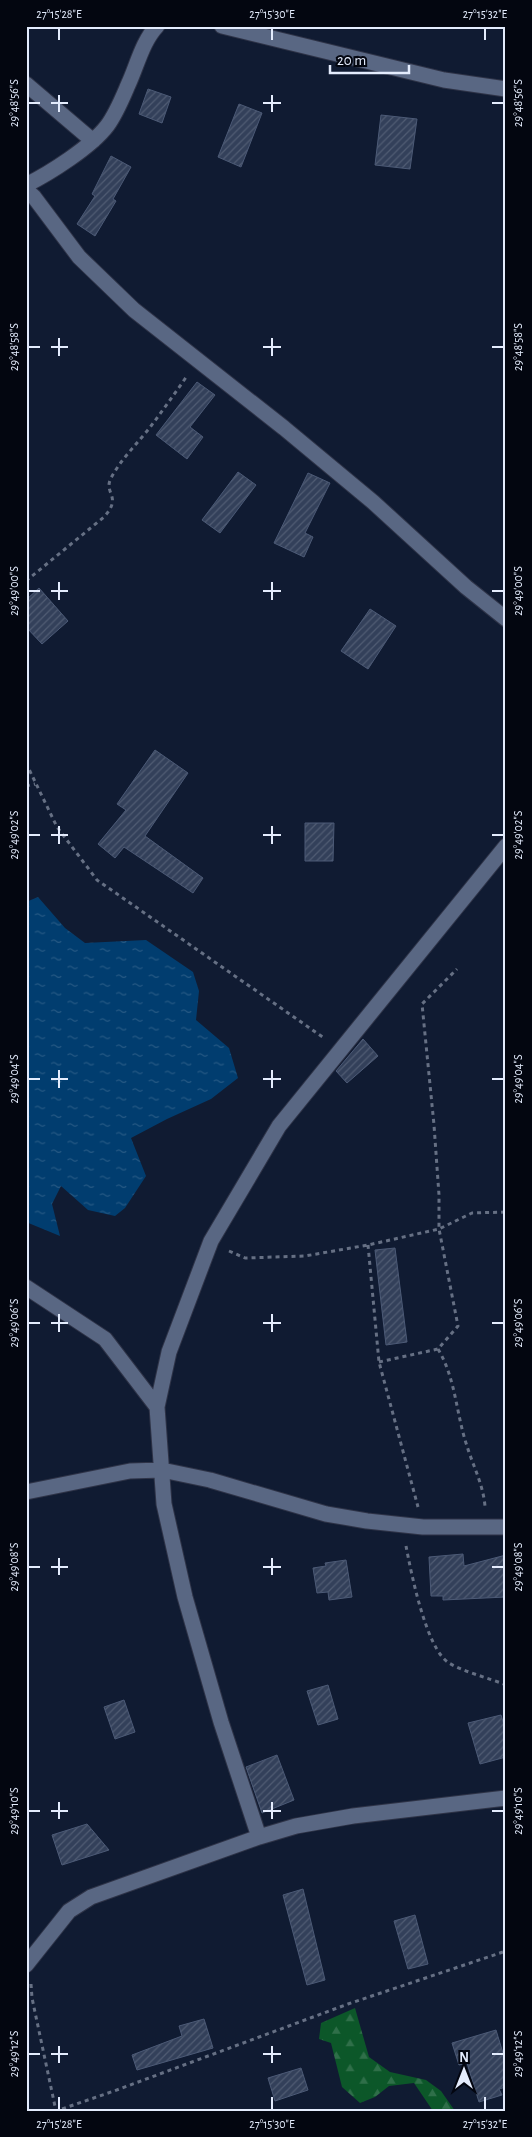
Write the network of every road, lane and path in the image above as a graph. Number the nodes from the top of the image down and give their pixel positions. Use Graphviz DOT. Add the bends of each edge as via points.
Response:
graph roads {
  1 [pos="156,26"];
  2 [pos="222,26"];
  3 [pos="26,84"];
  4 [pos="506,89"];
  5 [pos="93,141"];
  6 [pos="26,185"];
  7 [pos="26,190"];
  8 [pos="198,362"];
  9 [pos="26,581"];
  10 [pos="506,619"];
  11 [pos="26,763"];
  12 [pos="35,784"];
  13 [pos="26,786"];
  14 [pos="506,846"];
  15 [pos="456,969"];
  16 [pos="340,1049"];
  17 [pos="506,1212"];
  18 [pos="438,1229"];
  19 [pos="211,1240"];
  20 [pos="368,1245"];
  21 [pos="26,1287"];
  22 [pos="438,1349"];
  23 [pos="379,1362"];
  24 [pos="157,1407"];
  25 [pos="162,1470"];
  26 [pos="26,1492"];
  27 [pos="404,1525"];
  28 [pos="423,1527"];
  29 [pos="506,1527"];
  30 [pos="488,1528"];
  31 [pos="506,1685"];
  32 [pos="506,1798"];
  33 [pos="259,1837"];
  34 [pos="506,1951"];
  35 [pos="28,1963"];
  36 [pos="56,2111"];
  1 -- 5 [label="street" via="120,103 107,126"];
  2 -- 4 [label="street" via="444,80"];
  3 -- 5 [label="street"];
  5 -- 6 [label="street"];
  7 -- 8 [label="street" via="79,257 134,310"];
  8 -- 9 [label="path" via="110,480 112,507"];
  8 -- 10 [label="street" via="373,502"];
  11 -- 12 [label="path"];
  12 -- 13 [label="path"];
  12 -- 16 [label="path" via="57,827 97,880"];
  14 -- 16 [label="street"];
  15 -- 18 [label="path" via="422,1004 439,1195"];
  16 -- 19 [label="street" via="279,1126"];
  17 -- 18 [label="path" via="472,1213"];
  18 -- 20 [label="path"];
  18 -- 22 [label="path" via="458,1326"];
  19 -- 20 [label="path" via="245,1258 305,1256"];
  19 -- 24 [label="street" via="169,1352"];
  20 -- 23 [label="path"];
  21 -- 24 [label="street" via="106,1339"];
  22 -- 23 [label="path"];
  22 -- 30 [label="path" via="456,1395 466,1445 483,1490"];
  23 -- 28 [label="path"];
  24 -- 25 [label="street"];
  25 -- 26 [label="street" via="130,1471"];
  25 -- 27 [label="street" via="210,1480 326,1514"];
  25 -- 33 [label="street" via="164,1504 185,1597"];
  27 -- 28 [label="street"];
  27 -- 31 [label="path" via="416,1594 437,1650 448,1662"];
  28 -- 30 [label="street"];
  29 -- 30 [label="street"];
  32 -- 33 [label="street" via="353,1816 296,1826"];
  33 -- 35 [label="street" via="90,1897 70,1911"];
  34 -- 36 [label="path" via="348,2004"];
  35 -- 36 [label="path" via="32,1998"];
}
